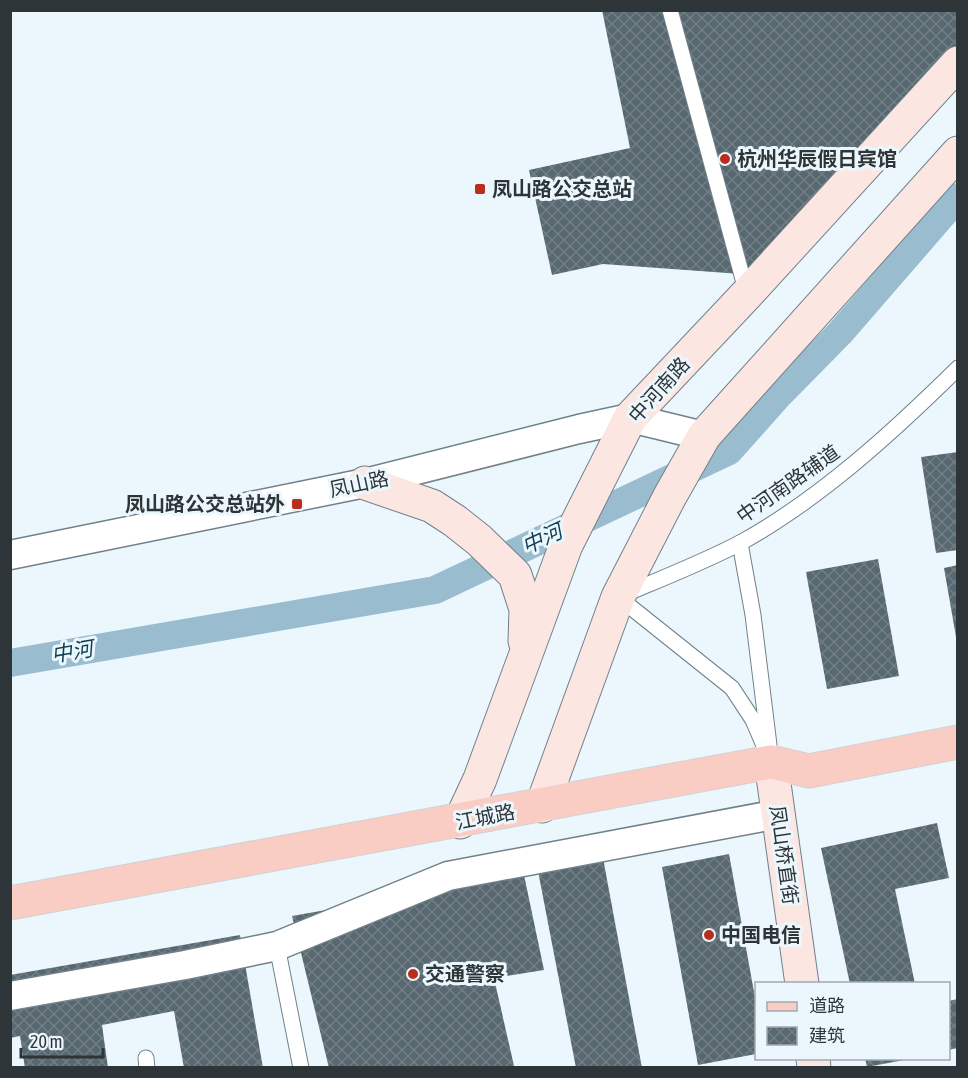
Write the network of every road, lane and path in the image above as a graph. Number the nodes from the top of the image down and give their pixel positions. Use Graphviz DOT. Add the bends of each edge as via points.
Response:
graph roads {
  1 [pos="670,10"];
  2 [pos="957,63"];
  3 [pos="957,153"];
  4 [pos="747,294"];
  5 [pos="957,368"];
  6 [pos="630,418"];
  7 [pos="700,443"];
  8 [pos="365,483"];
  9 [pos="740,543"];
  10 [pos="10,555"];
  11 [pos="618,597"];
  12 [pos="525,658"];
  13 [pos="957,742"];
  14 [pos="771,762"];
  15 [pos="542,806"];
  16 [pos="778,814"];
  17 [pos="460,822"];
  18 [pos="10,903"];
  19 [pos="277,946"];
  20 [pos="802,982"];
  21 [pos="10,996"];
  22 [pos="301,1068"];
  1 -- 4 [label="lane"];
  2 -- 4 [label="main road, 中河南路"];
  3 -- 7 [label="main road"];
  4 -- 6 [label="main road, 中河南路"];
  5 -- 9 [label="lane, 中河南路辅道" via="888,435 836,478"];
  6 -- 7 [label="street, 凤山路"];
  6 -- 8 [label="street, 凤山路"];
  6 -- 12 [label="main road, 中河南路" via="566,545"];
  7 -- 11 [label="main road"];
  8 -- 10 [label="street, 凤山路"];
  8 -- 12 [label="main road" via="432,506 478,540 515,575 526,609"];
  9 -- 11 [label="lane, 中河南路辅道"];
  9 -- 14 [label="lane"];
  11 -- 14 [label="lane" via="732,688 753,720"];
  11 -- 15 [label="main road"];
  12 -- 17 [label="main road, 中河南路"];
  13 -- 14 [label="main road, 江城路" via="809,771"];
  14 -- 15 [label="main road, 江城路"];
  14 -- 16 [label="main road, 凤山桥直街"];
  15 -- 17 [label="main road, 江城路"];
  16 -- 19 [label="street" via="448,876"];
  16 -- 20 [label="main road, 凤山桥直街"];
  17 -- 18 [label="main road, 江城路"];
  19 -- 21 [label="street"];
  19 -- 22 [label="lane"];
}
